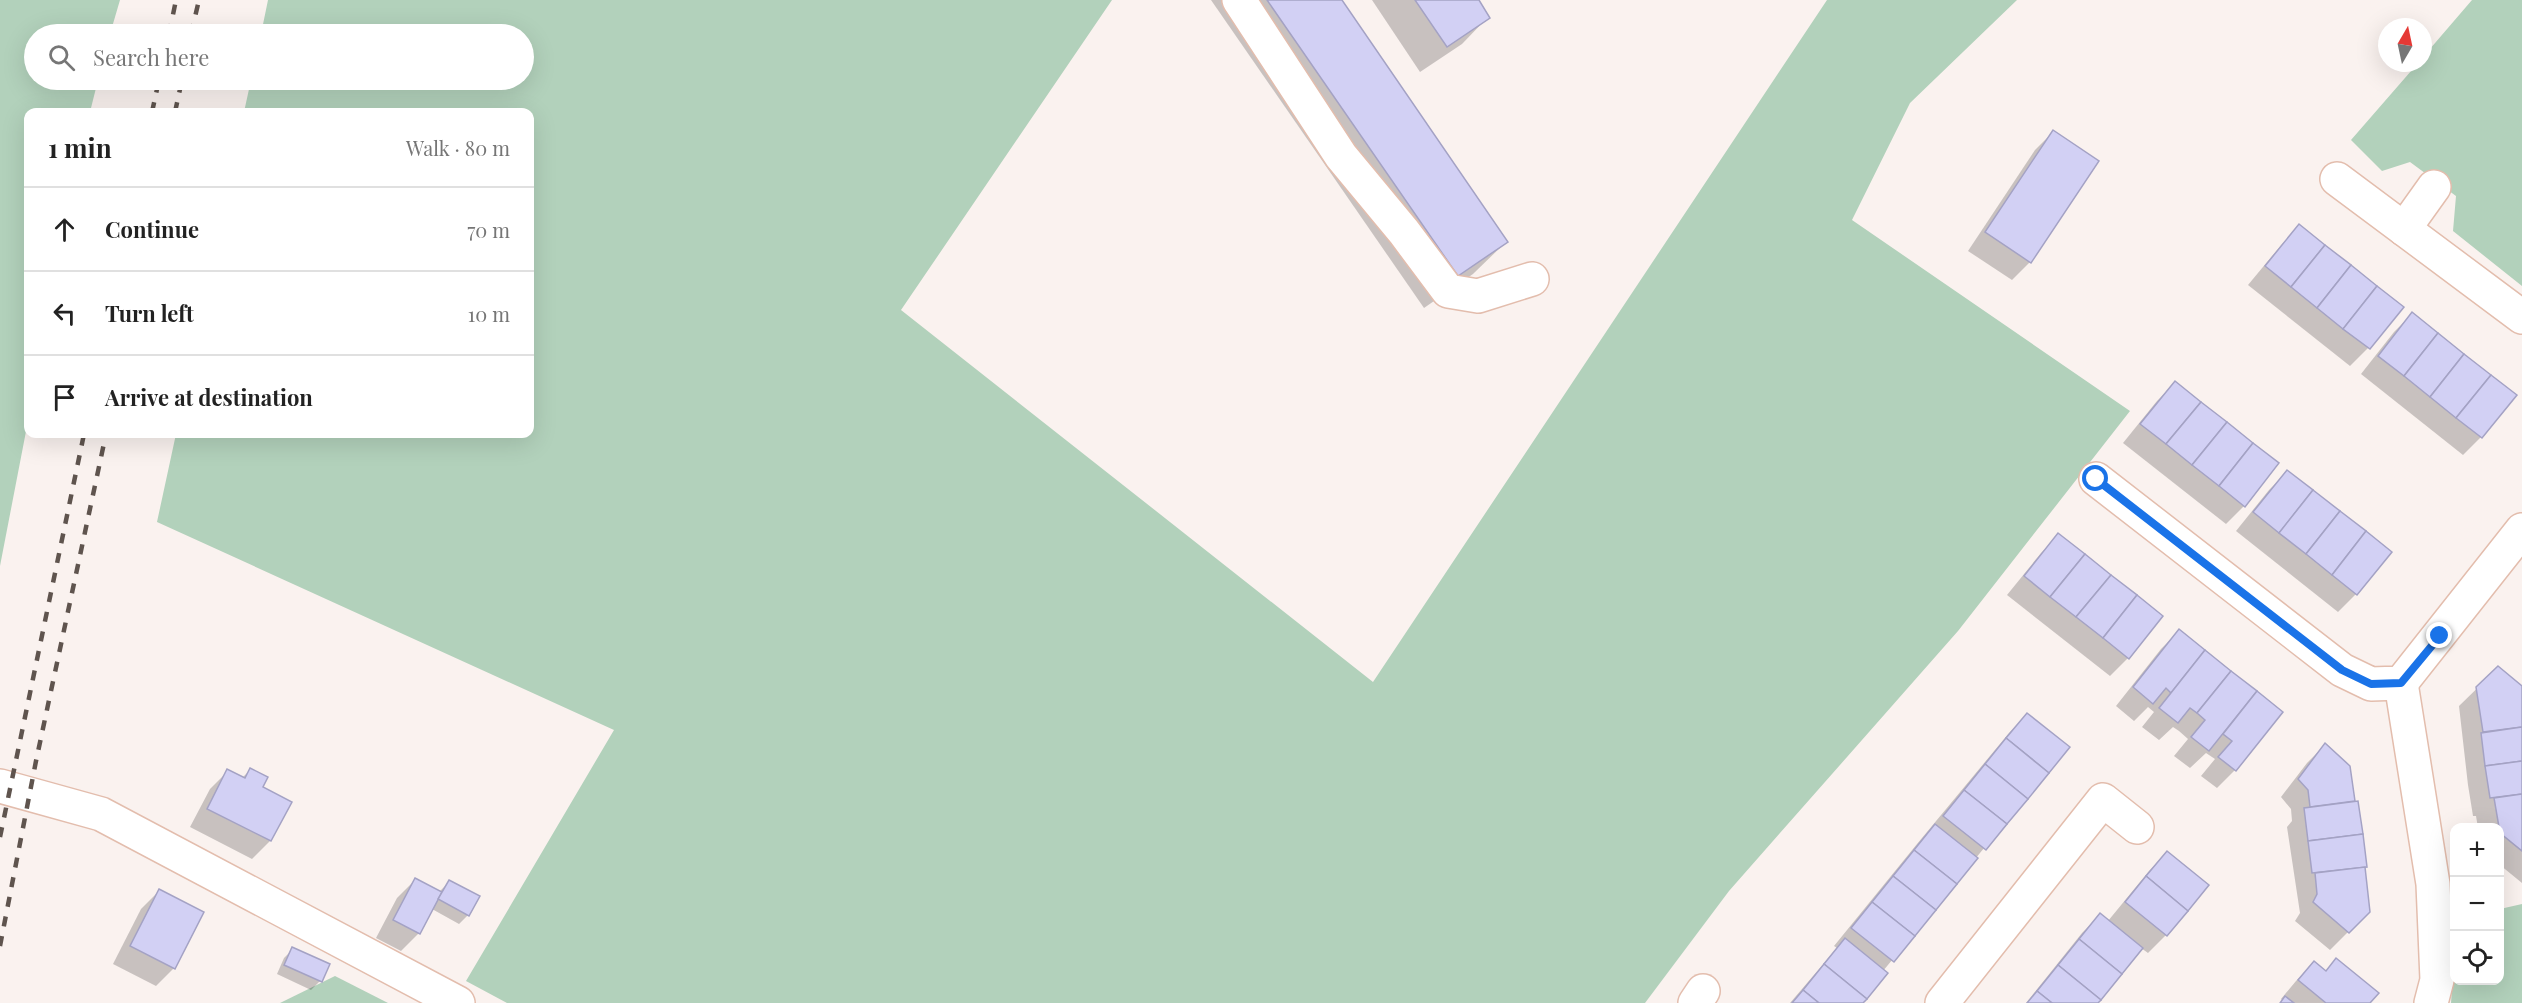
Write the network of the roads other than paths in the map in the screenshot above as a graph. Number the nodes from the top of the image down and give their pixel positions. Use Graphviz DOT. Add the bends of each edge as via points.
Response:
graph roads {
  1 [pos="1239,0"];
  2 [pos="2337,179"];
  3 [pos="2434,187"];
  4 [pos="2404,229"];
  5 [pos="1532,279"];
  6 [pos="2522,317"];
  7 [pos="2096,479"];
  8 [pos="2522,530"];
  9 [pos="2401,683"];
  10 [pos="0,786"];
  11 [pos="2137,827"];
  12 [pos="458,1003"];
  13 [pos="1942,1003"];
  14 [pos="2431,1003"];
  1 -- 5 [label="street" via="1341,156 1448,291 1478,296"];
  2 -- 4 [label="street"];
  3 -- 4 [label="street"];
  4 -- 6 [label="street"];
  7 -- 9 [label="street" via="2342,670 2371,684"];
  8 -- 9 [label="street"];
  9 -- 14 [label="street" via="2433,884 2437,980"];
  10 -- 12 [label="street" via="101,814"];
  11 -- 13 [label="street" via="2103,800"];
}
